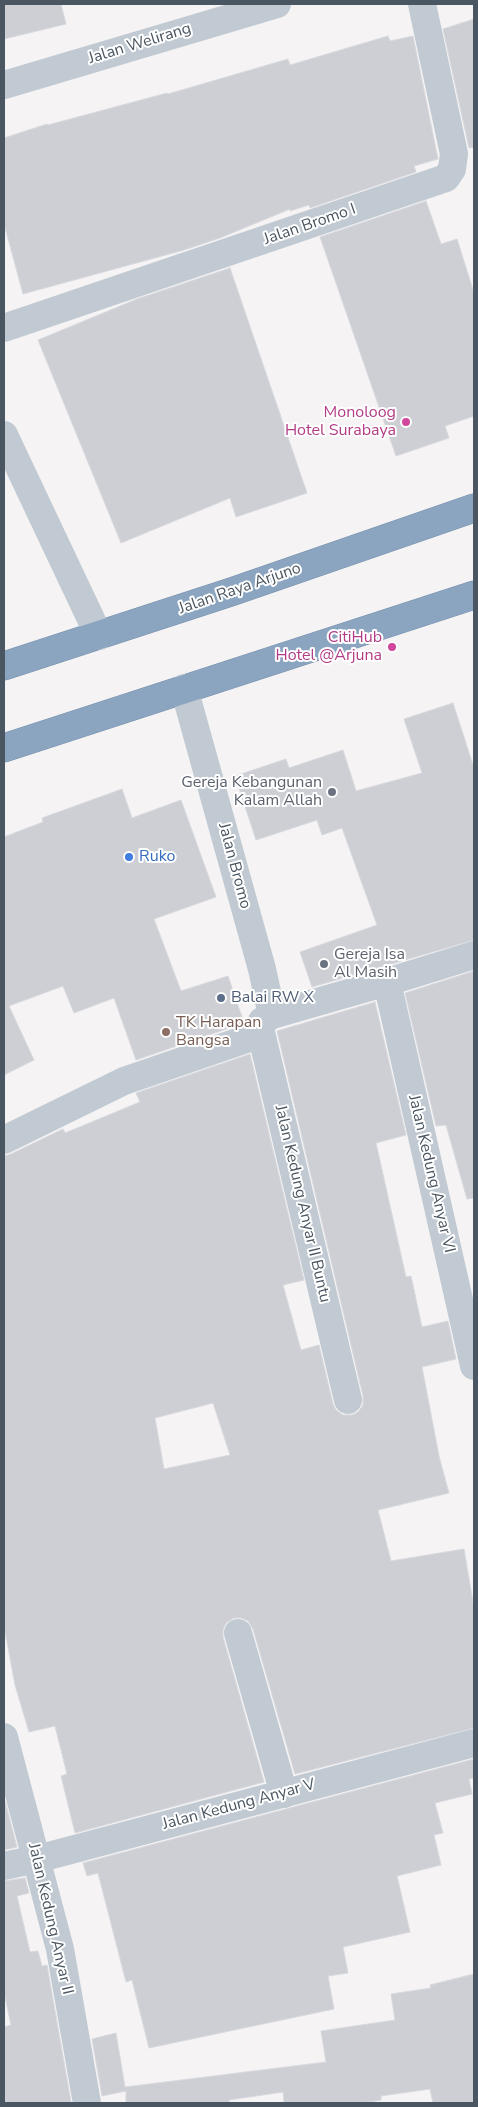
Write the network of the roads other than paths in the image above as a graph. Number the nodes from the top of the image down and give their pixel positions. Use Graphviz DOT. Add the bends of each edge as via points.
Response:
graph roads {
  1 [pos="277,4"];
  2 [pos="422,4"];
  3 [pos="4,85"];
  4 [pos="4,328"];
  5 [pos="4,435"];
  6 [pos="474,508"];
  7 [pos="474,595"];
  8 [pos="99,636"];
  9 [pos="4,666"];
  10 [pos="184,688"];
  11 [pos="4,748"];
  12 [pos="474,955"];
  13 [pos="387,982"];
  14 [pos="266,1024"];
  15 [pos="4,1140"];
  16 [pos="474,1366"];
  17 [pos="348,1400"];
  18 [pos="238,1633"];
  19 [pos="4,1737"];
  20 [pos="474,1743"];
  21 [pos="284,1794"];
  22 [pos="36,1859"];
  23 [pos="4,1866"];
  24 [pos="87,2103"];
  1 -- 3 [label="street, Jalan Welirang"];
  2 -- 4 [label="street, Jalan Bromo I" via="454,154 452,169 446,178"];
  5 -- 8 [label="street"];
  6 -- 8 [label="highway, Jalan Raya Arjuno"];
  7 -- 10 [label="highway"];
  8 -- 9 [label="highway, Jalan Raya Arjuno"];
  10 -- 11 [label="highway"];
  10 -- 14 [label="street, Jalan Bromo" via="262,969"];
  12 -- 13 [label="street"];
  13 -- 14 [label="street"];
  13 -- 16 [label="street, Jalan Kedung Anyar VI"];
  14 -- 15 [label="street" via="124,1081"];
  14 -- 17 [label="street, Jalan Kedung Anyar II Buntu"];
  18 -- 21 [label="street"];
  19 -- 22 [label="street, Jalan Kedung Anyar II"];
  20 -- 21 [label="street, Jalan Kedung Anyar V"];
  21 -- 22 [label="street, Jalan Kedung Anyar V"];
  22 -- 23 [label="street, Jalan Kedung Anyar V"];
  22 -- 24 [label="street, Jalan Kedung Anyar II" via="60,1949"];
}
